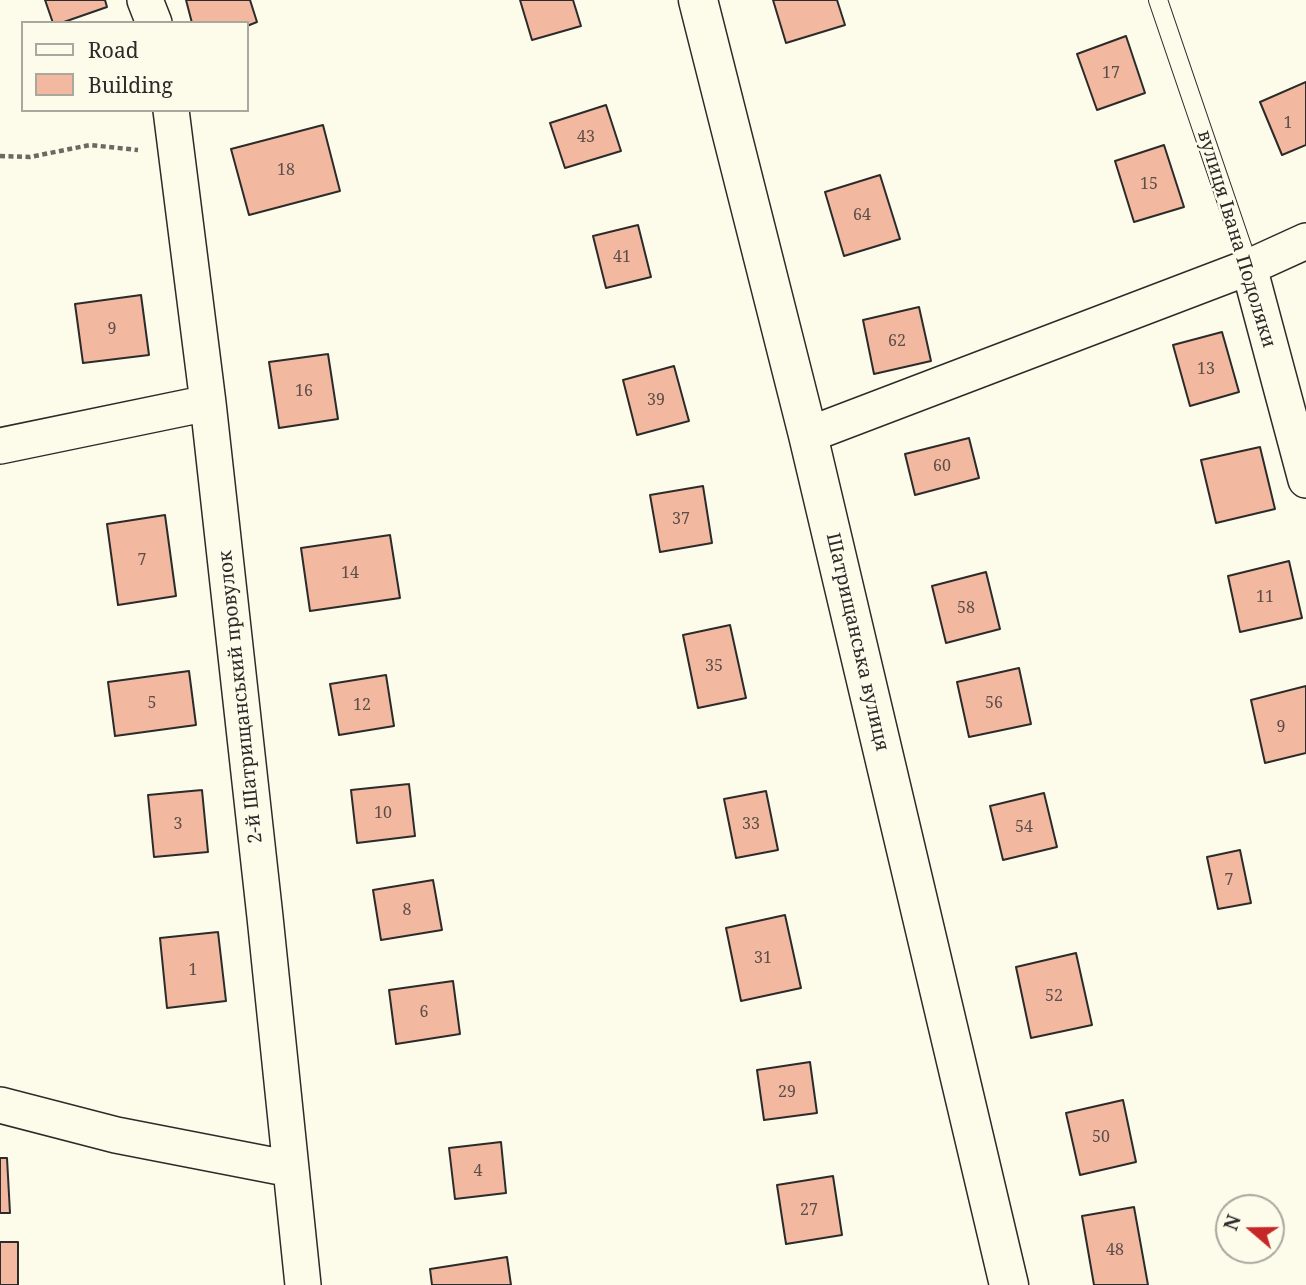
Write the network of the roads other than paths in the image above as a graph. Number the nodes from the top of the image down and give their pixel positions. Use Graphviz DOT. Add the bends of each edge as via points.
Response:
graph roads {
  1 [pos="145,0"];
  2 [pos="698,0"];
  3 [pos="1158,0"];
  4 [pos="153,21"];
  5 [pos="171,112"];
  6 [pos="1306,241"];
  7 [pos="1249,267"];
  8 [pos="208,403"];
  9 [pos="808,435"];
  10 [pos="0,446"];
  11 [pos="1306,480"];
  12 [pos="0,1105"];
  13 [pos="291,1169"];
  14 [pos="303,1285"];
  15 [pos="1009,1285"];
  1 -- 4 [label="street"];
  2 -- 9 [label="street, Шатрищанська вулиця"];
  3 -- 7 [label="lane, вулиця Івана Подоляки"];
  5 -- 8 [label="street, 2-й Шатрищанський провулок"];
  6 -- 7 [label="street"];
  7 -- 9 [label="street"];
  7 -- 11 [label="street, вулиця Івана Подоляки"];
  8 -- 10 [label="street"];
  8 -- 13 [label="street, 2-й Шатрищанський провулок"];
  9 -- 15 [label="street, Шатрищанська вулиця"];
  12 -- 13 [label="street" via="125,1137"];
  13 -- 14 [label="street, 2-й Шатрищанський провулок"];
}
